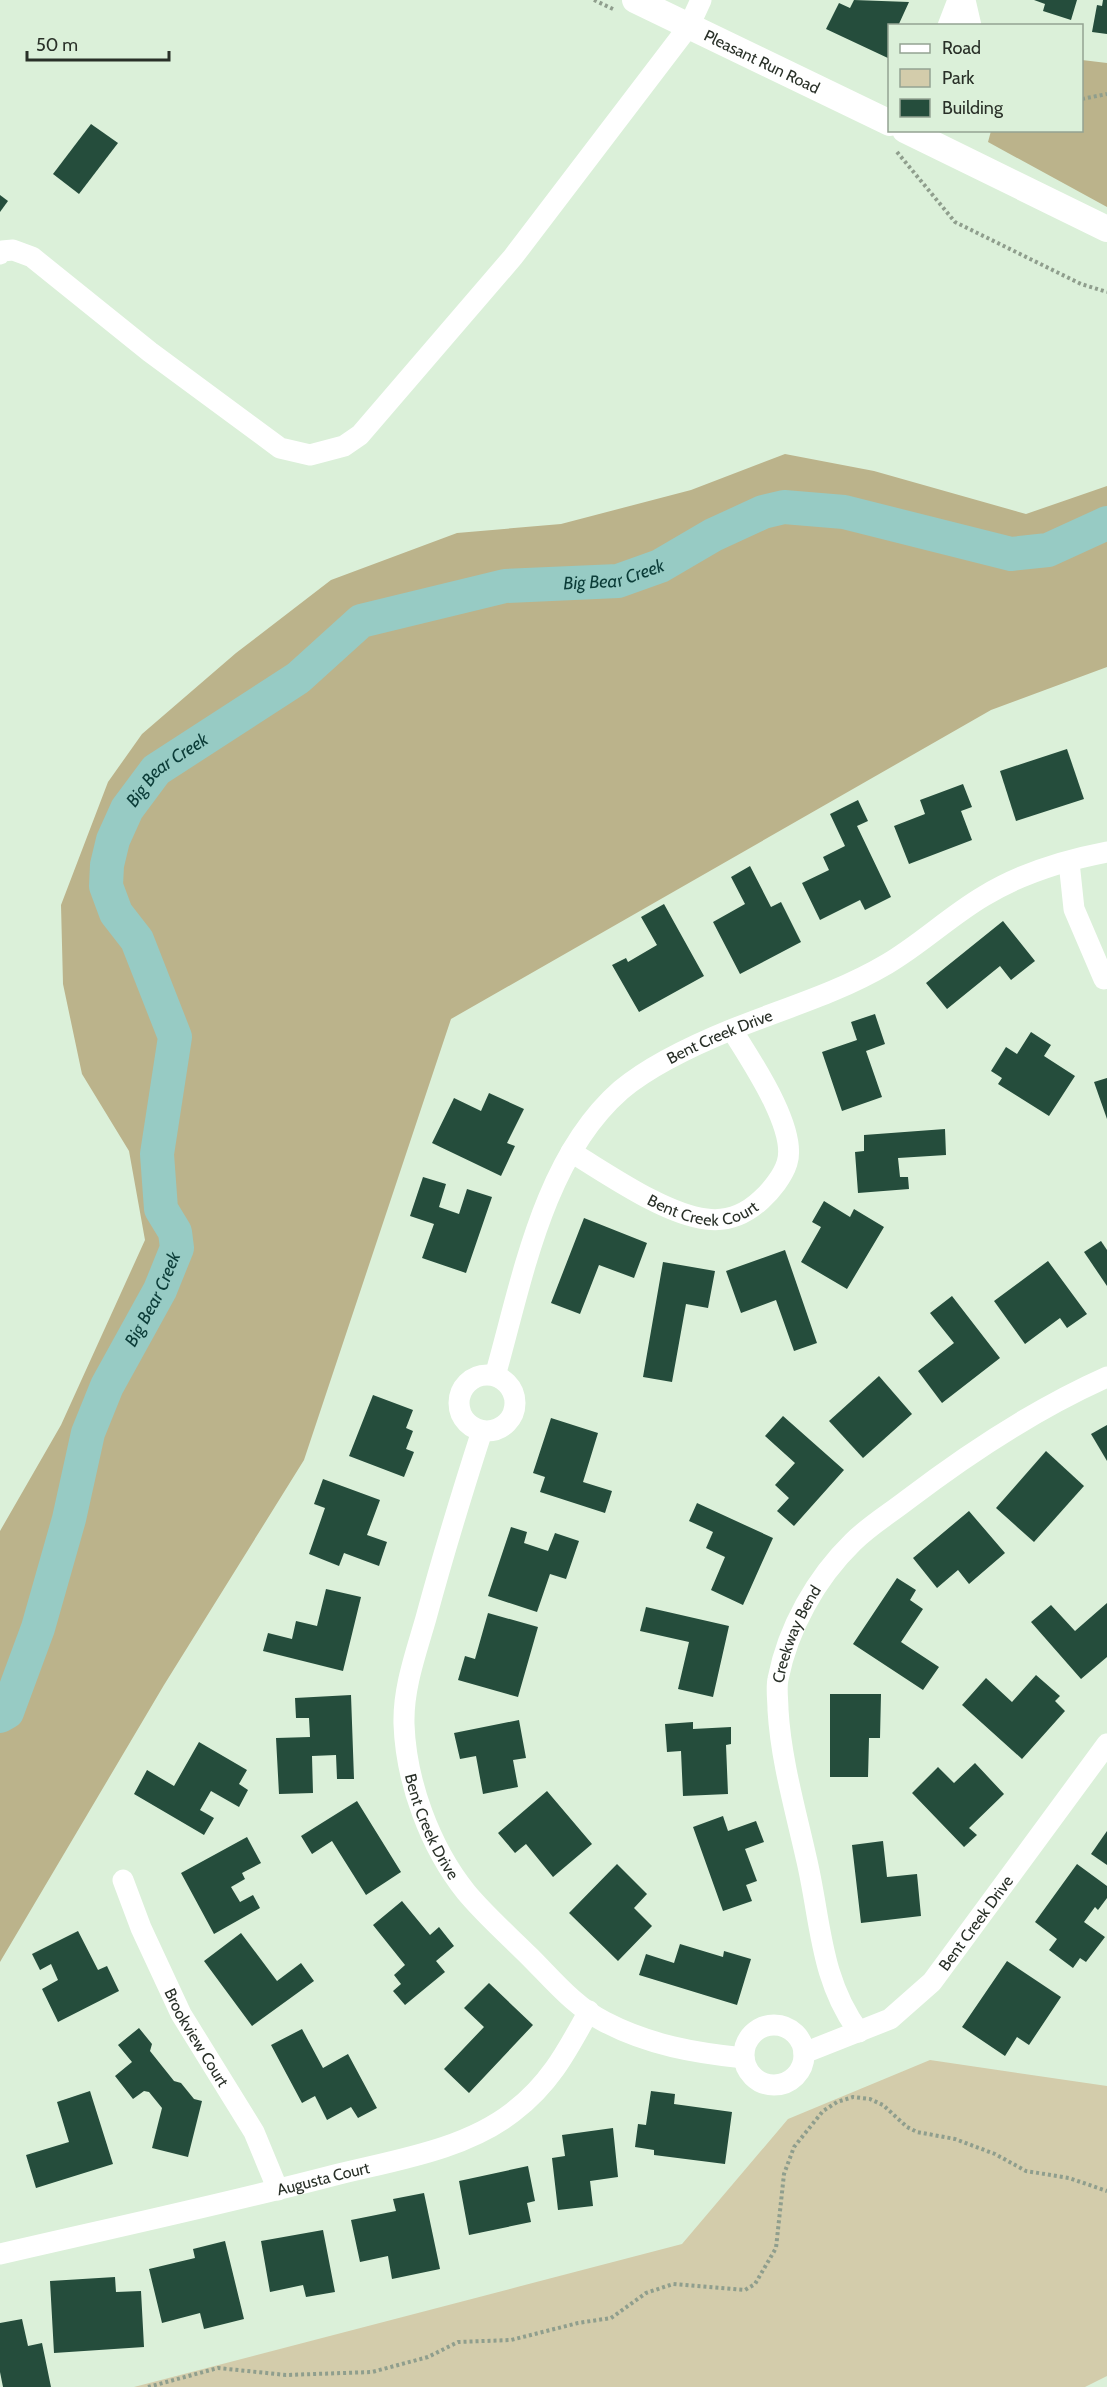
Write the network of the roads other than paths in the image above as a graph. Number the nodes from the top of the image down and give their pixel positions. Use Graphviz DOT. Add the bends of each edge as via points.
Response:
graph roads {
  1 [pos="701,0"];
  2 [pos="958,0"];
  3 [pos="965,0"];
  4 [pos="626,5"];
  5 [pos="949,24"];
  6 [pos="971,24"];
  7 [pos="689,26"];
  8 [pos="888,129"];
  9 [pos="895,133"];
  10 [pos="940,138"];
  11 [pos="1107,229"];
  12 [pos="0,254"];
  13 [pos="1107,852"];
  14 [pos="1069,862"];
  15 [pos="1104,979"];
  16 [pos="732,1030"];
  17 [pos="571,1152"];
  18 [pos="495,1376"];
  19 [pos="1107,1377"];
  20 [pos="482,1431"];
  21 [pos="1107,1744"];
  22 [pos="123,1880"];
  23 [pos="589,2011"];
  24 [pos="859,2032"];
  25 [pos="804,2053"];
  26 [pos="744,2058"];
  27 [pos="278,2190"];
  28 [pos="0,2254"];
  1 -- 7 [label="street"];
  2 -- 5 [label="street"];
  3 -- 6 [label="street"];
  4 -- 7 [label="main road, Pleasant Run Road"];
  7 -- 8 [label="main road, Pleasant Run Road"];
  7 -- 12 [label="street" via="513,257 360,435 344,446 310,455 280,448 150,352 32,257 14,250"];
  9 -- 10 [label="main road, Pleasant Run Road"];
  10 -- 11 [label="main road, Pleasant Run Road"];
  13 -- 14 [label="street, Bent Creek Drive"];
  14 -- 15 [label="street" via="1074,909"];
  14 -- 16 [label="street, Bent Creek Drive" via="1038,870 984,896 888,964 854,981"];
  16 -- 17 [label="street, Bent Creek Drive" via="648,1070 621,1090 591,1122"];
  16 -- 17 [label="street, Bent Creek Court" via="770,1092 788,1139 787,1163 770,1192 753,1207 721,1220 687,1215 645,1196"];
  17 -- 18 [label="street, Bent Creek Drive" via="538,1221"];
  18 -- 20 [label="street" via="512,1390 515,1409 501,1428"];
  18 -- 20 [label="street" via="476,1377 460,1396 462,1416"];
  19 -- 24 [label="street, Creekway Bend" via="1025,1419 954,1464 853,1541 809,1597 791,1634 777,1681 780,1743 832,1986 842,2009"];
  20 -- 23 [label="street, Bent Creek Drive" via="408,1682 404,1722 407,1761 420,1807 441,1853 466,1892 570,1998"];
  21 -- 24 [label="street, Bent Creek Drive" via="932,1982 890,2019"];
  22 -- 27 [label="street, Brookview Court" via="181,2014 254,2132"];
  23 -- 26 [label="street, Bent Creek Drive" via="636,2036 688,2052"];
  23 -- 27 [label="street, Augusta Court" via="556,2070 520,2106 484,2131 422,2153"];
  24 -- 25 [label="street, Bent Creek Drive"];
  25 -- 26 [label="street" via="795,2034 776,2025 756,2031 749,2039"];
  25 -- 26 [label="street" via="799,2073 782,2085 761,2083 747,2068"];
  27 -- 28 [label="street, Augusta Court"];
}
